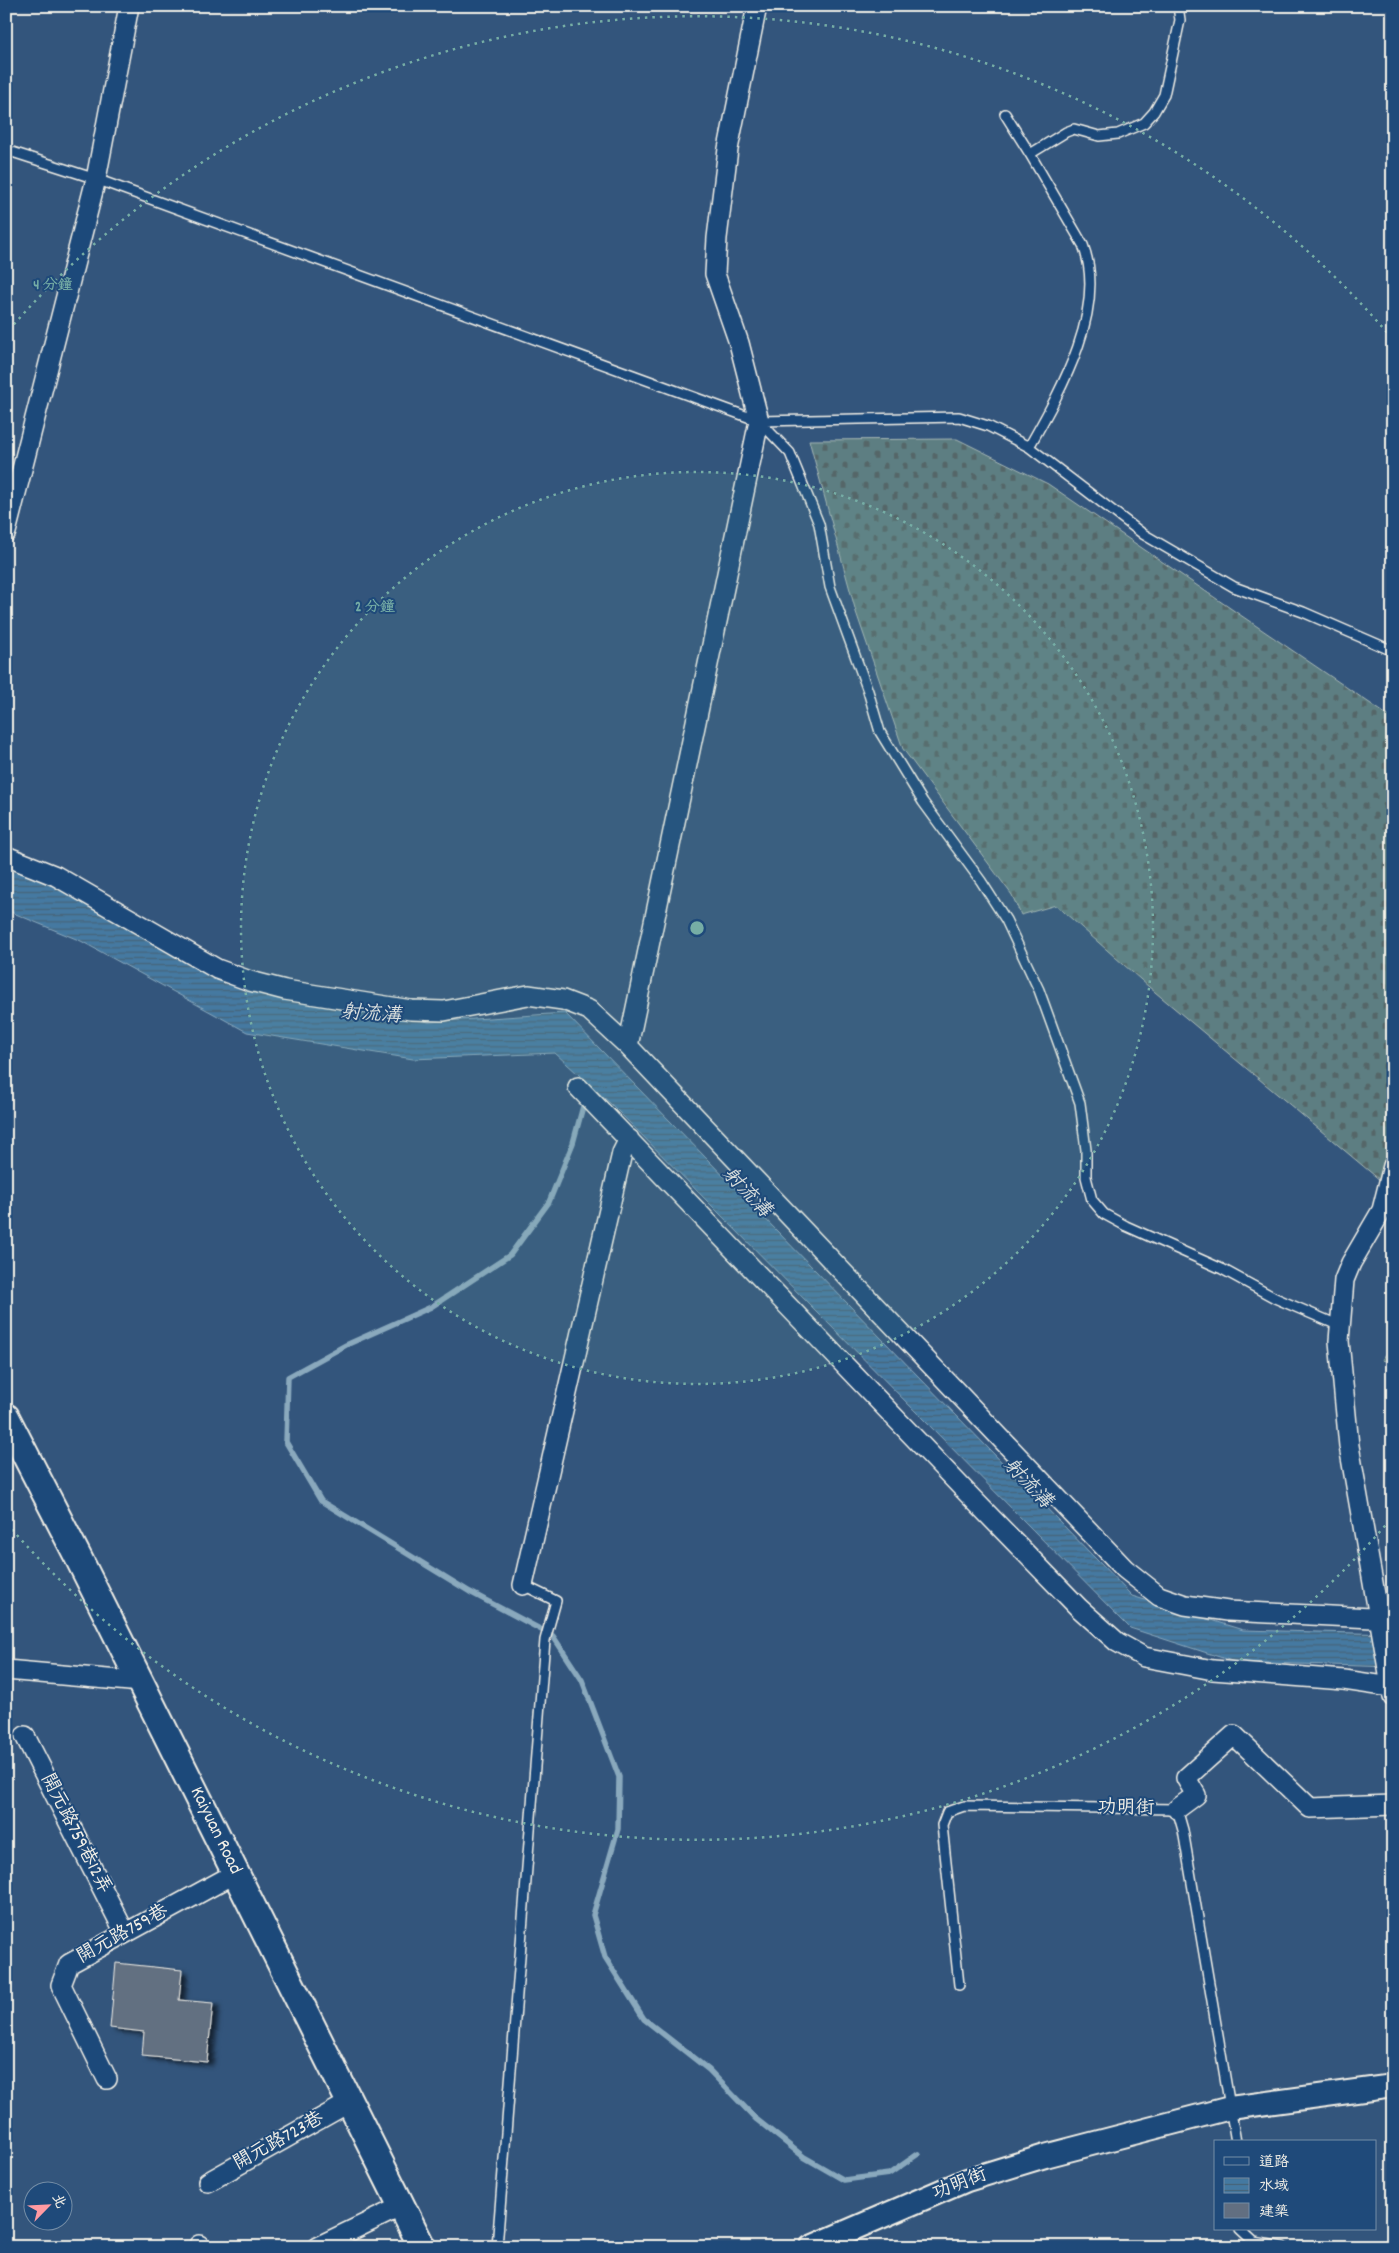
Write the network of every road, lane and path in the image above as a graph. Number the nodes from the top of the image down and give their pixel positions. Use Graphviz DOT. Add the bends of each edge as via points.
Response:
graph roads {
  1 [pos="128,6"];
  2 [pos="757,6"];
  3 [pos="1178,6"];
  4 [pos="1005,114"];
  5 [pos="6,150"];
  6 [pos="1030,154"];
  7 [pos="96,179"];
  8 [pos="758,420"];
  9 [pos="1029,447"];
  10 [pos="6,532"];
  11 [pos="1393,651"];
  12 [pos="6,856"];
  13 [pos="628,1046"];
  14 [pos="578,1087"];
  15 [pos="629,1140"];
  16 [pos="1393,1166"];
  17 [pos="1340,1326"];
  18 [pos="6,1417"];
  19 [pos="523,1585"];
  20 [pos="1385,1623"];
  21 [pos="6,1670"];
  22 [pos="141,1682"];
  23 [pos="1391,1688"];
  24 [pos="25,1736"];
  25 [pos="1393,1805"];
  26 [pos="1176,1809"];
  27 [pos="236,1873"];
  28 [pos="125,1933"];
  29 [pos="959,1985"];
  30 [pos="108,2079"];
  31 [pos="1393,2086"];
  32 [pos="350,2102"];
  33 [pos="1230,2108"];
  34 [pos="1236,2140"];
  35 [pos="208,2182"];
  36 [pos="402,2206"];
  37 [pos="1241,2230"];
  38 [pos="317,2247"];
  39 [pos="422,2247"];
  40 [pos="497,2247"];
  41 [pos="811,2247"];
  42 [pos="1283,2247"];
  1 -- 7 [label="street"];
  2 -- 8 [label="street" via="728,149 715,274 739,343"];
  3 -- 6 [label="lane" via="1180,20 1164,95 1144,122 1118,134 1099,136 1074,129"];
  4 -- 6 [label="lane"];
  5 -- 7 [label="lane"];
  6 -- 9 [label="lane" via="1084,245 1090,291 1082,334 1050,409"];
  7 -- 8 [label="lane"];
  7 -- 10 [label="street"];
  8 -- 9 [label="lane" via="959,418 988,426"];
  8 -- 13 [label="street"];
  8 -- 17 [label="lane" via="790,453 819,524 830,587 880,732 923,802 1006,920 1039,990 1080,1103 1086,1177 1092,1200 1104,1214 1126,1226"];
  9 -- 11 [label="lane" via="1143,534 1234,587 1303,612"];
  12 -- 13 [label="street" via="56,876 217,969 250,981 285,990 411,1010 444,1011 528,995 564,1000 589,1010"];
  13 -- 20 [label="street" via="1125,1569 1159,1596 1185,1605 1228,1612"];
  14 -- 15 [label="street"];
  15 -- 19 [label="street" via="622,1153"];
  15 -- 23 [label="street" via="972,1498 1079,1608 1117,1642 1144,1657 1213,1670 1344,1680"];
  16 -- 17 [label="street" via="1382,1210 1344,1280"];
  17 -- 20 [label="street" via="1349,1446"];
  18 -- 22 [label="main road, Kaiyuan Road"];
  19 -- 40 [label="lane" via="556,1601 545,1640"];
  20 -- 23 [label="street"];
  21 -- 22 [label="street"];
  22 -- 27 [label="main road, Kaiyuan Road"];
  24 -- 28 [label="street, 開元路759巷12弄"];
  25 -- 26 [label="street" via="1310,1808 1234,1735 1186,1778 1196,1795"];
  26 -- 29 [label="lane, 功明街" via="964,1806 947,1812 942,1826"];
  26 -- 33 [label="lane, 功明街" via="1183,1830"];
  27 -- 28 [label="street, 開元路759巷"];
  27 -- 32 [label="main road, Kaiyuan Road"];
  28 -- 30 [label="street, 開元路759巷" via="69,1964 61,1985"];
  31 -- 33 [label="street, 功明街"];
  32 -- 35 [label="street, 開元路723巷"];
  32 -- 36 [label="main road, Kaiyuan Road"];
  33 -- 34 [label="lane, 功明街"];
  33 -- 41 [label="street, 功明街" via="967,2180"];
  36 -- 38 [label="street"];
  36 -- 39 [label="main road, Kaiyuan Road"];
  37 -- 42 [label="lane" via="1254,2242"];
}
